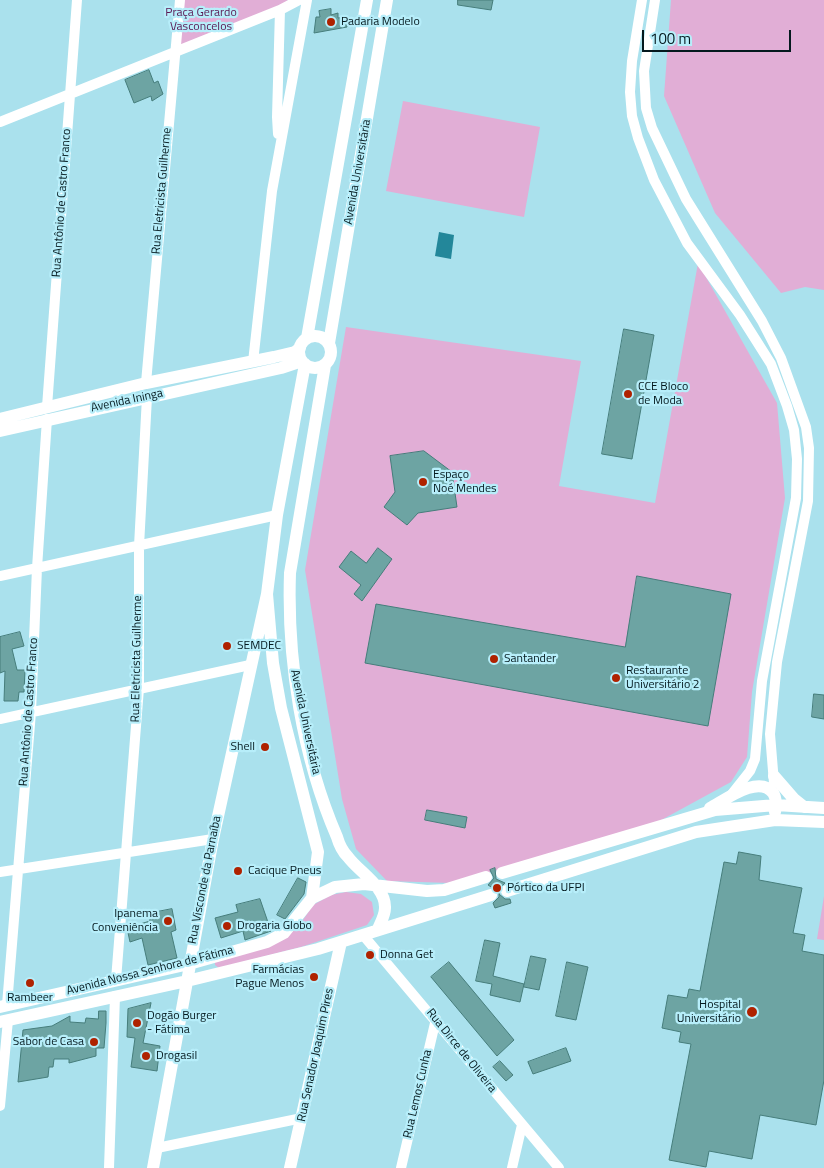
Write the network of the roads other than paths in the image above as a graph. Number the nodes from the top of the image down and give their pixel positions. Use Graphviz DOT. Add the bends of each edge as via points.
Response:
graph roads {
  1 [pos="76,0"];
  2 [pos="180,0"];
  3 [pos="299,0"];
  4 [pos="307,0"];
  5 [pos="387,0"];
  6 [pos="642,0"];
  7 [pos="656,0"];
  8 [pos="365,1"];
  9 [pos="280,10"];
  10 [pos="380,43"];
  11 [pos="174,52"];
  12 [pos="71,92"];
  13 [pos="0,122"];
  14 [pos="280,146"];
  15 [pos="329,343"];
  16 [pos="304,353"];
  17 [pos="324,364"];
  18 [pos="254,368"];
  19 [pos="146,383"];
  20 [pos="147,397"];
  21 [pos="47,413"];
  22 [pos="0,418"];
  23 [pos="0,431"];
  24 [pos="277,515"];
  25 [pos="139,546"];
  26 [pos="37,568"];
  27 [pos="270,572"];
  28 [pos="290,573"];
  29 [pos="0,576"];
  30 [pos="267,594"];
  31 [pos="250,665"];
  32 [pos="139,688"];
  33 [pos="31,712"];
  34 [pos="0,719"];
  35 [pos="313,762"];
  36 [pos="296,765"];
  37 [pos="774,776"];
  38 [pos="727,799"];
  39 [pos="776,801"];
  40 [pos="804,807"];
  41 [pos="824,808"];
  42 [pos="700,814"];
  43 [pos="766,821"];
  44 [pos="824,822"];
  45 [pos="213,839"];
  46 [pos="125,852"];
  47 [pos="536,862"];
  48 [pos="18,869"];
  49 [pos="0,872"];
  50 [pos="502,873"];
  51 [pos="486,877"];
  52 [pos="541,881"];
  53 [pos="376,886"];
  54 [pos="507,891"];
  55 [pos="491,895"];
  56 [pos="312,898"];
  57 [pos="378,929"];
  58 [pos="363,934"];
  59 [pos="340,942"];
  60 [pos="190,964"];
  61 [pos="116,980"];
  62 [pos="187,981"];
  63 [pos="115,996"];
  64 [pos="4,1006"];
  65 [pos="436,1019"];
  66 [pos="4,1021"];
  67 [pos="0,1106"];
  68 [pos="302,1118"];
  69 [pos="522,1125"];
  70 [pos="157,1148"];
  71 [pos="108,1168"];
  72 [pos="153,1168"];
  73 [pos="290,1168"];
  74 [pos="401,1168"];
  75 [pos="512,1168"];
  76 [pos="559,1168"];
  1 -- 12 [label="street, Rua Antônio de Castro Franco"];
  2 -- 11 [label="street, Rua Eletricista Guilherme"];
  3 -- 9 [label="street"];
  4 -- 14 [label="street"];
  5 -- 10 [label="main road, Avenida Universitária"];
  6 -- 38 [label="street" via="630,92 638,138 654,180 687,243 771,364 790,414 797,458 796,498 762,681 755,759 750,771"];
  7 -- 37 [label="street" via="644,71 646,108 652,128 686,199 753,306 781,358 806,427 808,501 777,662 770,734"];
  8 -- 10 [label="main road" via="370,11 367,41 372,47"];
  8 -- 16 [label="main road, Avenida Universitária"];
  9 -- 11 [label="street"];
  9 -- 14 [label="street" via="277,117"];
  10 -- 15 [label="main road, Avenida Universitária"];
  11 -- 12 [label="street"];
  11 -- 19 [label="street, Rua Eletricista Guilherme"];
  12 -- 13 [label="street"];
  12 -- 21 [label="street, Rua Antônio de Castro Franco"];
  14 -- 18 [label="street" via="261,278"];
  15 -- 16 [label="main road" via="321,337"];
  15 -- 17 [label="main road, Avenida Universitária" via="330,357"];
  16 -- 17 [label="main road" via="314,368"];
  16 -- 18 [label="main road" via="295,352"];
  16 -- 24 [label="main road, Avenida Universitária"];
  17 -- 28 [label="main road, Avenida Universitária"];
  18 -- 19 [label="main road, Avenida Ininga"];
  18 -- 20 [label="main road, Avenida Ininga"];
  19 -- 20 [label="main road"];
  19 -- 21 [label="main road, Avenida Ininga"];
  20 -- 21 [label="main road, Avenida Ininga"];
  20 -- 25 [label="street, Rua Eletricista Guilherme"];
  21 -- 22 [label="main road, Avenida Ininga"];
  21 -- 23 [label="main road, Avenida Ininga"];
  21 -- 26 [label="street, Rua Antônio de Castro Franco"];
  24 -- 25 [label="street"];
  24 -- 27 [label="main road, Avenida Universitária"];
  25 -- 26 [label="street"];
  25 -- 32 [label="street, Rua Eletricista Guilherme"];
  26 -- 29 [label="street"];
  26 -- 33 [label="street, Rua Antônio de Castro Franco"];
  27 -- 28 [label="main road"];
  27 -- 30 [label="main road, Avenida Universitária"];
  28 -- 35 [label="main road, Avenida Universitária" via="294,673"];
  30 -- 31 [label="main road, Rua Visconde da Parnaíba"];
  30 -- 36 [label="main road, Avenida Universitária" via="273,663"];
  31 -- 32 [label="street"];
  31 -- 45 [label="main road, Rua Visconde da Parnaíba"];
  32 -- 33 [label="street"];
  32 -- 46 [label="street, Rua Eletricista Guilherme"];
  33 -- 34 [label="street"];
  33 -- 48 [label="street, Rua Antônio de Castro Franco"];
  35 -- 36 [label="main road"];
  35 -- 53 [label="main road, Avenida Universitária" via="337,839 346,856"];
  36 -- 56 [label="main road, Avenida Universitária" via="318,852"];
  37 -- 39 [label="street"];
  37 -- 40 [label="main road"];
  38 -- 39 [label="main road" via="748,788 761,786 770,790"];
  38 -- 42 [label="main road"];
  39 -- 40 [label="main road"];
  39 -- 42 [label="main road"];
  39 -- 43 [label="main road" via="773,816"];
  40 -- 41 [label="main road"];
  42 -- 47 [label="main road"];
  43 -- 44 [label="main road"];
  43 -- 52 [label="main road" via="696,832"];
  45 -- 46 [label="street"];
  45 -- 60 [label="main road, Rua Visconde da Parnaíba"];
  46 -- 48 [label="street"];
  46 -- 61 [label="street, Rua Eletricista Guilherme"];
  47 -- 50 [label="main road"];
  47 -- 52 [label="main road"];
  48 -- 49 [label="street"];
  48 -- 64 [label="street, Rua Antônio de Castro Franco"];
  51 -- 53 [label="main road" via="444,890"];
  52 -- 54 [label="main road"];
  53 -- 56 [label="main road" via="351,884 335,887"];
  53 -- 57 [label="main road" via="386,907"];
  55 -- 57 [label="main road, Avenida Nossa Senhora de Fátima"];
  56 -- 60 [label="main road, Avenida Nossa Senhora de Fátima" via="284,934"];
  57 -- 58 [label="main road, Avenida Nossa Senhora de Fátima"];
  58 -- 59 [label="main road, Avenida Nossa Senhora de Fátima"];
  58 -- 65 [label="street, Rua Dirce de Oliveira"];
  59 -- 62 [label="main road, Avenida Nossa Senhora de Fátima"];
  59 -- 68 [label="main road, Rua Senador Joaquim Pires"];
  60 -- 61 [label="main road, Avenida Nossa Senhora de Fátima"];
  60 -- 62 [label="main road, Rua Visconde da Parnaíba"];
  61 -- 64 [label="main road, Avenida Nossa Senhora de Fátima"];
  62 -- 63 [label="main road, Avenida Nossa Senhora de Fátima"];
  62 -- 70 [label="main road, Rua Visconde da Parnaíba"];
  63 -- 66 [label="main road, Avenida Nossa Senhora de Fátima"];
  63 -- 71 [label="street"];
  65 -- 69 [label="street, Rua Dirce de Oliveira"];
  65 -- 74 [label="street, Rua Lemos Cunha"];
  66 -- 67 [label="street"];
  68 -- 70 [label="street"];
  68 -- 73 [label="main road, Rua Senador Joaquim Pires"];
  69 -- 75 [label="street"];
  69 -- 76 [label="street, Rua Dirce de Oliveira"];
  70 -- 72 [label="main road, Rua Visconde da Parnaíba"];
}
